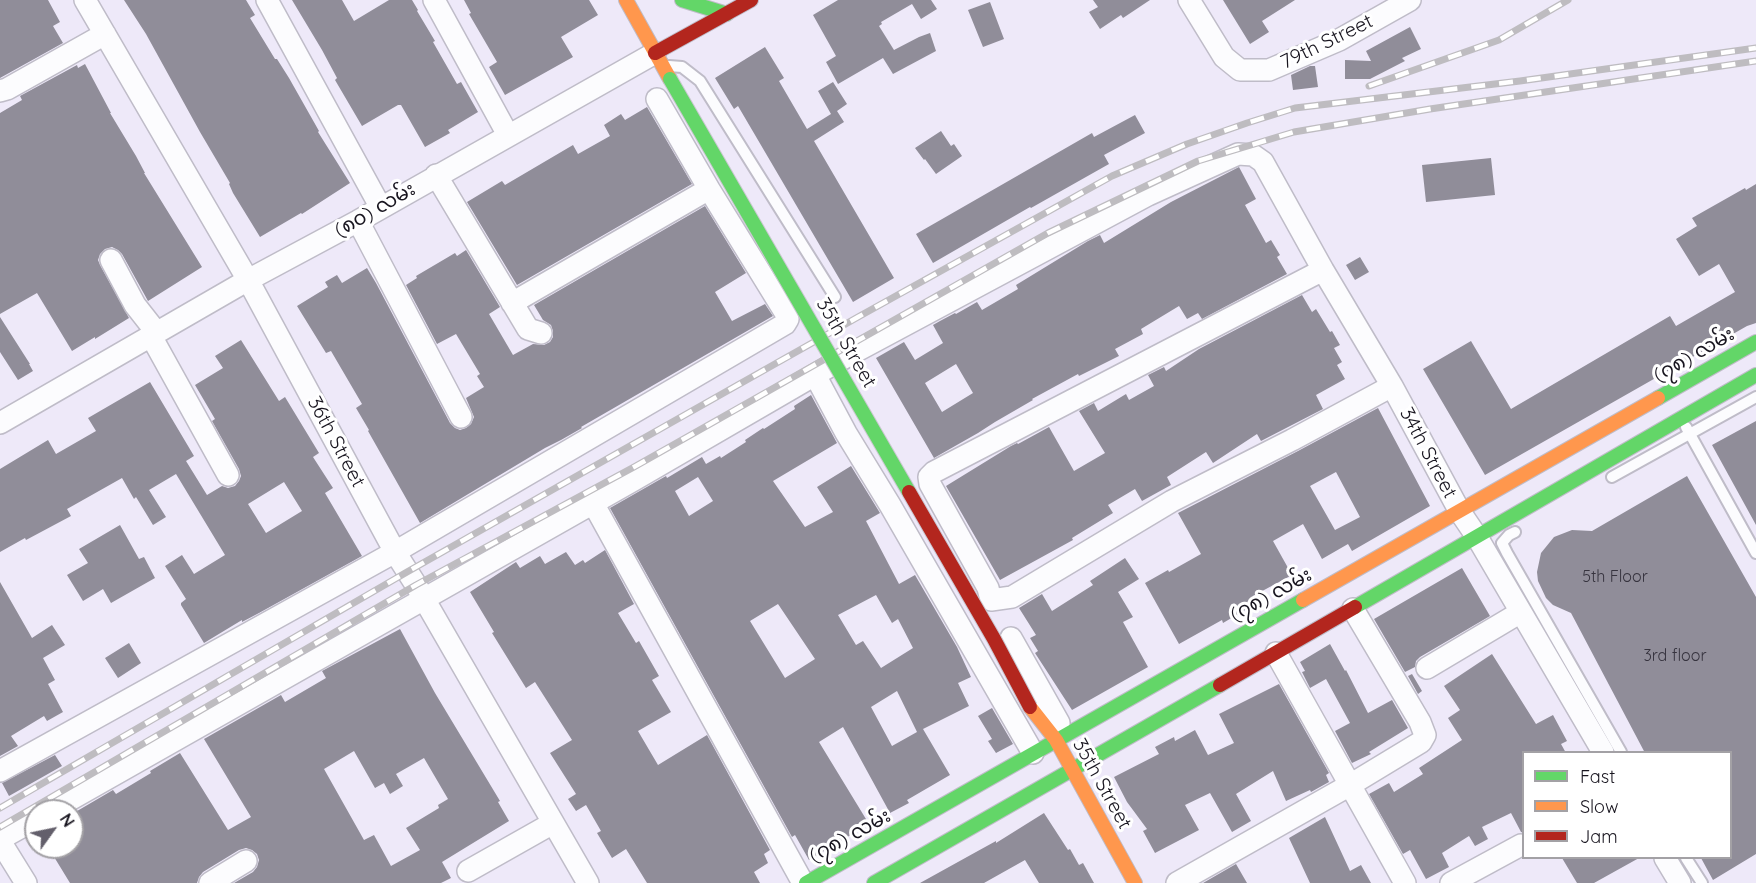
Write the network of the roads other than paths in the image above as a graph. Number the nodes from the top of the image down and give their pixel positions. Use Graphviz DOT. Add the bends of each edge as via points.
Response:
graph roads {
  1 [pos="85,0"];
  2 [pos="267,0"];
  3 [pos="434,0"];
  4 [pos="626,0"];
  5 [pos="682,0"];
  6 [pos="751,0"];
  7 [pos="1189,0"];
  8 [pos="1410,0"];
  9 [pos="727,14"];
  10 [pos="105,34"];
  11 [pos="659,60"];
  12 [pos="0,91"];
  13 [pos="657,99"];
  14 [pos="508,135"];
  15 [pos="436,175"];
  16 [pos="709,189"];
  17 [pos="381,208"];
  18 [pos="358,221"];
  19 [pos="111,260"];
  20 [pos="1323,270"];
  21 [pos="248,280"];
  22 [pos="835,297"];
  23 [pos="512,303"];
  24 [pos="541,333"];
  25 [pos="154,334"];
  26 [pos="1756,342"];
  27 [pos="815,375"];
  28 [pos="1756,375"];
  29 [pos="1392,386"];
  30 [pos="1756,396"];
  31 [pos="1674,406"];
  32 [pos="461,417"];
  33 [pos="0,423"];
  34 [pos="1690,434"];
  35 [pos="1619,437"];
  36 [pos="228,475"];
  37 [pos="1599,484"];
  38 [pos="593,503"];
  39 [pos="1460,512"];
  40 [pos="1529,524"];
  41 [pos="1477,537"];
  42 [pos="395,552"];
  43 [pos="1756,553"];
  44 [pos="424,598"];
  45 [pos="991,600"];
  46 [pos="1353,609"];
  47 [pos="1521,612"];
  48 [pos="1276,653"];
  49 [pos="1427,668"];
  50 [pos="1030,707"];
  51 [pos="1061,738"];
  52 [pos="1602,751"];
  53 [pos="1620,751"];
  54 [pos="1049,766"];
  55 [pos="0,771"];
  56 [pos="1072,771"];
  57 [pos="1350,785"];
  58 [pos="71,799"];
  59 [pos="553,822"];
  60 [pos="24,826"];
  61 [pos="0,840"];
  62 [pos="1521,845"];
  63 [pos="1666,859"];
  64 [pos="1687,859"];
  65 [pos="246,861"];
  66 [pos="468,871"];
  67 [pos="908,875"];
  68 [pos="26,883"];
  69 [pos="210,883"];
  70 [pos="588,883"];
  71 [pos="805,883"];
  72 [pos="874,883"];
  73 [pos="1135,883"];
  74 [pos="1177,883"];
  75 [pos="1405,883"];
  76 [pos="1451,883"];
  77 [pos="1680,883"];
  78 [pos="1702,883"];
  1 -- 10 [label="street, 36th Street"];
  2 -- 17 [label="street"];
  3 -- 14 [label="street"];
  4 -- 11 [label="main road, 35th Street"];
  5 -- 9 [label="main road"];
  6 -- 9 [label="main road, (၈၀) လမ်း"];
  7 -- 8 [label="street, 79th Street" via="1224,57 1240,70 1269,70 1339,40"];
  9 -- 11 [label="main road, (၈၀) လမ်း"];
  10 -- 12 [label="street"];
  10 -- 21 [label="street, 36th Street"];
  11 -- 14 [label="street, (၈၀) လမ်း"];
  11 -- 22 [label="lane" via="682,66 700,81"];
  11 -- 50 [label="main road, 35th Street, bridge"];
  13 -- 16 [label="street"];
  14 -- 15 [label="street, (၈၀) လမ်း"];
  15 -- 17 [label="street, (၈၀) လမ်း"];
  15 -- 23 [label="street"];
  16 -- 23 [label="street"];
  16 -- 42 [label="street" via="786,314 785,324"];
  17 -- 18 [label="street, (၈၀) လမ်း"];
  18 -- 21 [label="street, (၈၀) လမ်း"];
  18 -- 32 [label="street"];
  19 -- 25 [label="street"];
  20 -- 27 [label="street, 34th Street" via="1263,162 1253,155 1238,154 1148,195"];
  20 -- 29 [label="street, 34th Street"];
  20 -- 45 [label="street" via="929,477"];
  21 -- 25 [label="street, (၈၀) လမ်း"];
  21 -- 42 [label="street, 36th Street"];
  23 -- 24 [label="street" via="528,328"];
  25 -- 33 [label="street, (၈၀) လမ်း"];
  25 -- 36 [label="street"];
  26 -- 31 [label="main road, (၇၈) လမ်း"];
  27 -- 38 [label="street"];
  27 -- 54 [label="street" via="846,433"];
  28 -- 31 [label="main road, (၇၈) လမ်း"];
  29 -- 39 [label="street, 34th Street"];
  29 -- 45 [label="street" via="1172,501 1012,597"];
  30 -- 34 [label="lane"];
  31 -- 34 [label="lane"];
  31 -- 35 [label="main road, (၇၈) လမ်း"];
  31 -- 35 [label="main road, (၇၈) လမ်း"];
  34 -- 37 [label="lane"];
  34 -- 43 [label="lane"];
  35 -- 39 [label="main road, (၇၈) လမ်း"];
  35 -- 41 [label="main road, (၇၈) လမ်း"];
  38 -- 44 [label="street"];
  38 -- 71 [label="street"];
  39 -- 41 [label="street, 34th Street"];
  39 -- 51 [label="main road, (၇၈) လမ်း"];
  40 -- 53 [label="lane" via="1502,543"];
  41 -- 46 [label="main road, (၇၈) လမ်း"];
  41 -- 47 [label="street, 34th Street"];
  42 -- 44 [label="street, 36th Street"];
  42 -- 55 [label="street"];
  44 -- 58 [label="street"];
  44 -- 59 [label="street, 36th Street"];
  45 -- 51 [label="street"];
  46 -- 48 [label="main road, (၇၈) လမ်း"];
  46 -- 57 [label="street" via="1425,735 1422,742"];
  47 -- 49 [label="street"];
  47 -- 52 [label="street, 34th Street"];
  48 -- 56 [label="main road, (၇၈) လမ်း"];
  48 -- 57 [label="street"];
  50 -- 51 [label="main road, 35th Street"];
  50 -- 54 [label="main road, 35th Street" via="1034,730"];
  51 -- 54 [label="main road, (၇၈) လမ်း"];
  51 -- 56 [label="main road, 35th Street"];
  54 -- 56 [label="main road, (၇၈) လမ်း"];
  54 -- 67 [label="main road, (၇၈) လမ်း"];
  54 -- 71 [label="main road, (၇၈) လမ်း"];
  56 -- 73 [label="main road, 35th Street"];
  57 -- 74 [label="street"];
  57 -- 75 [label="street"];
  59 -- 66 [label="street"];
  59 -- 70 [label="street, 36th Street"];
  60 -- 61 [label="street"];
  61 -- 68 [label="street"];
  62 -- 76 [label="street"];
  63 -- 77 [label="street"];
  64 -- 78 [label="lane"];
  65 -- 69 [label="street"];
  67 -- 72 [label="main road, (၇၈) လမ်း"];
}
